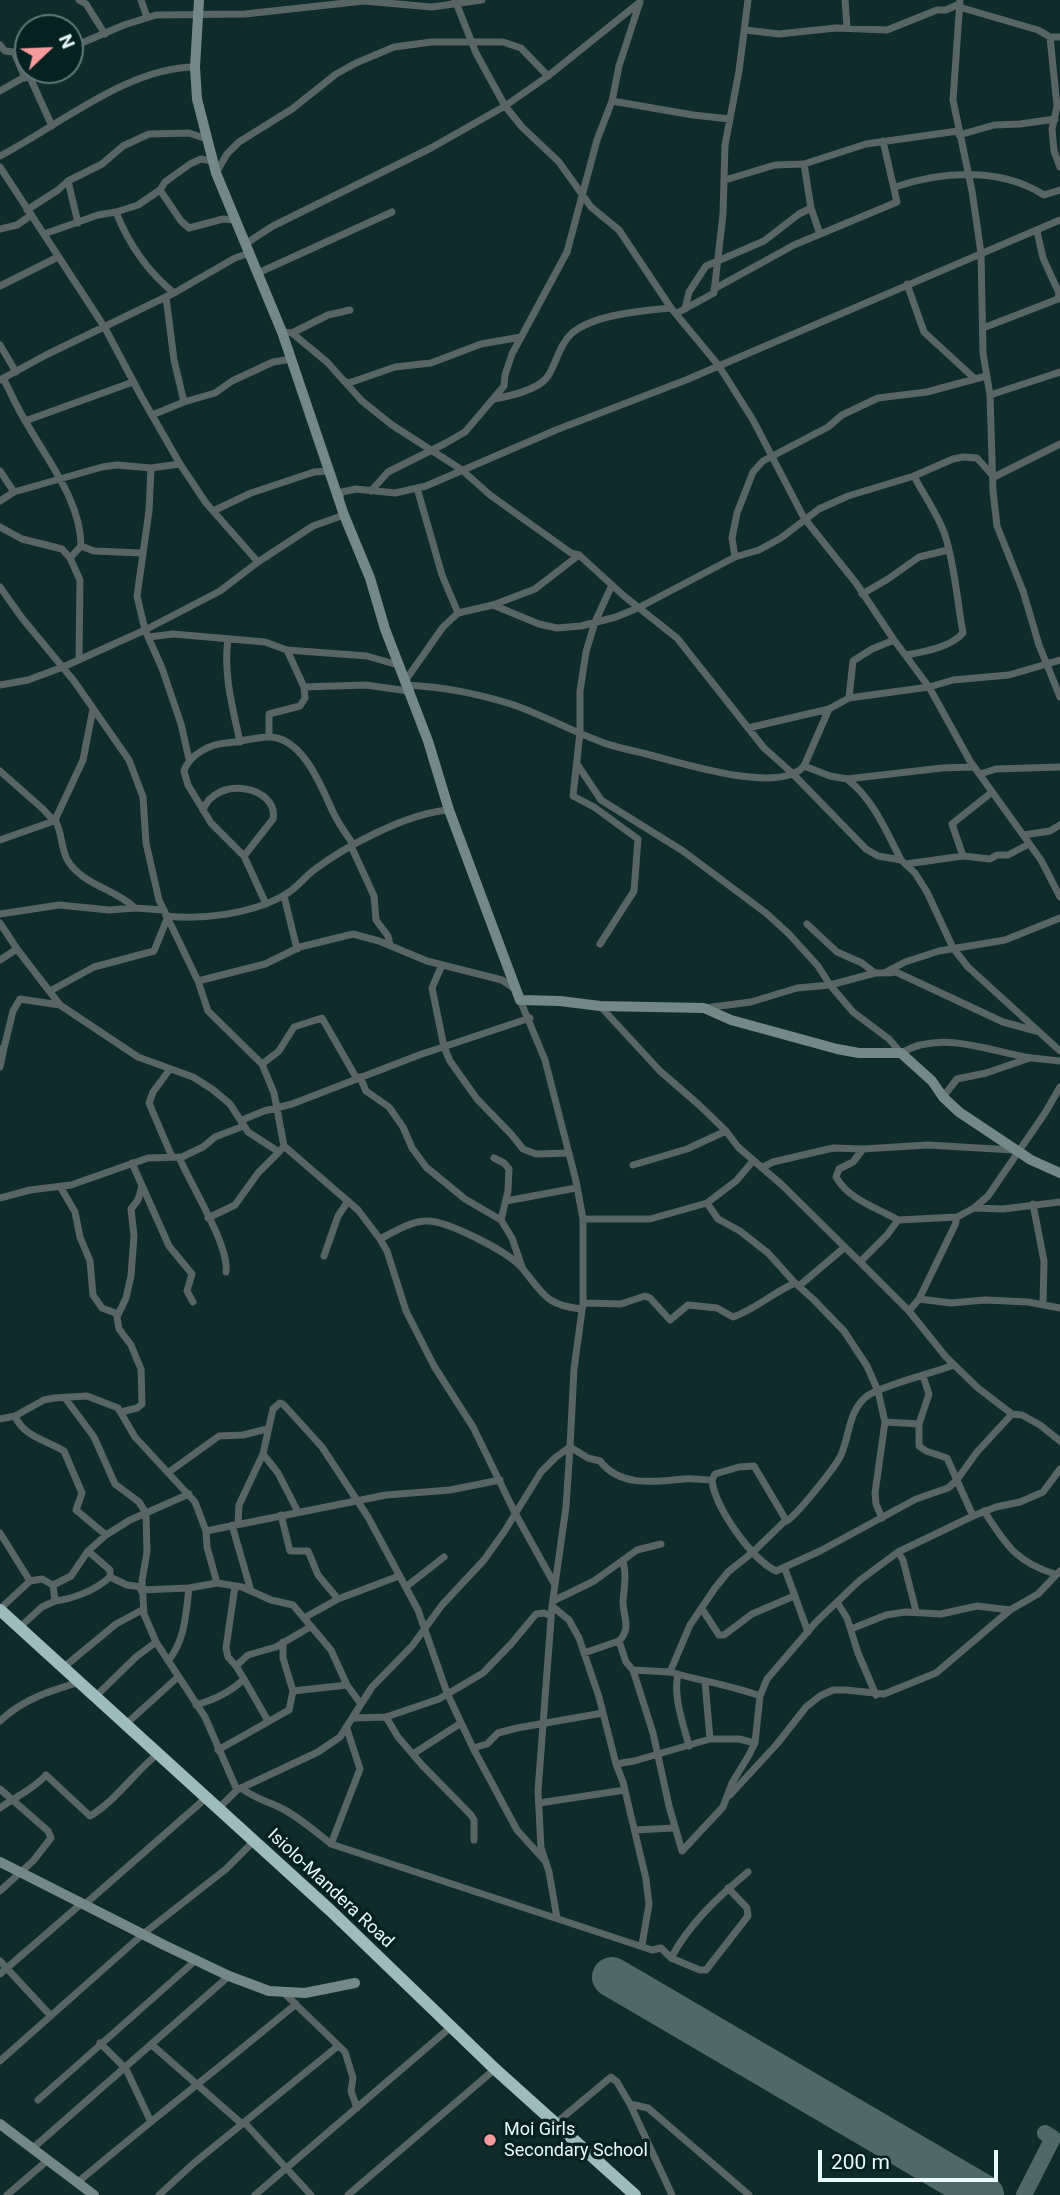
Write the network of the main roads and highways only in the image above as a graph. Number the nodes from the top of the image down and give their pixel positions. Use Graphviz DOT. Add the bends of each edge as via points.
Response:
graph roads {
  1 [pos="199,0"];
  2 [pos="1060,1173"];
  3 [pos="0,1609"];
  4 [pos="0,1863"];
  5 [pos="355,1983"];
  6 [pos="0,2124"];
  7 [pos="94,2195"];
  8 [pos="635,2195"];
  1 -- 2 [label="main road" via="197,100 216,173 287,332 344,515 520,1000 704,1008 836,1049 901,1053 959,1112 1031,1160"];
  3 -- 8 [label="highway, Isiolo-Mandera Road"];
  4 -- 5 [label="main road" via="229,1976 269,1991 305,1993"];
  6 -- 7 [label="main road"];
}
